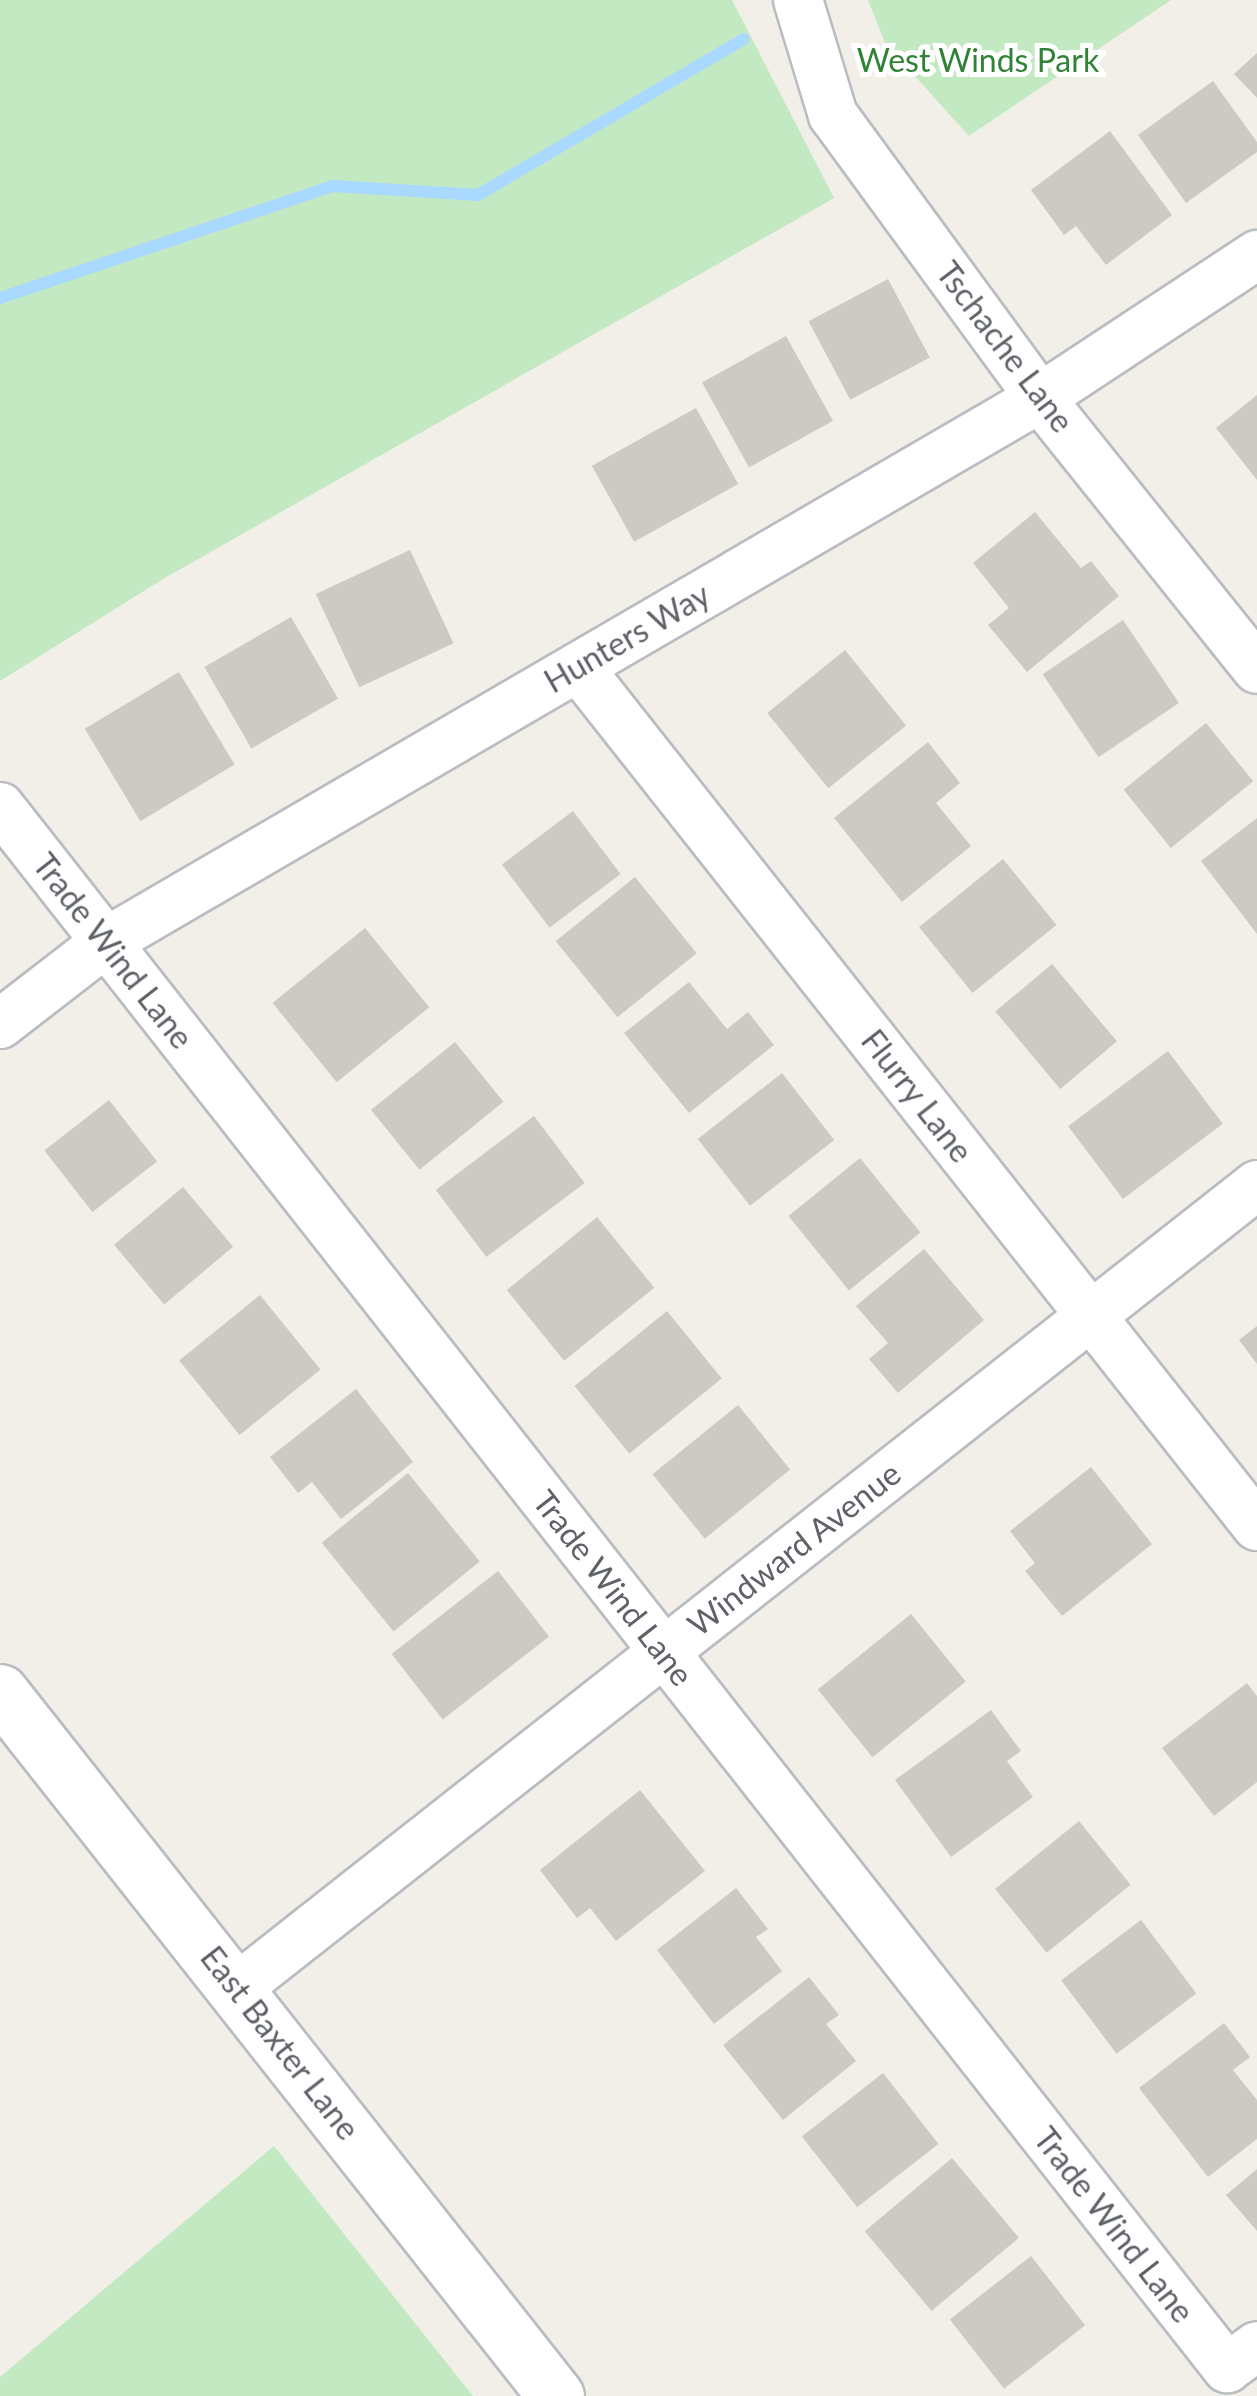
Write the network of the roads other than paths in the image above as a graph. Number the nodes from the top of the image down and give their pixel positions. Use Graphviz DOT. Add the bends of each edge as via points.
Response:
graph roads {
  1 [pos="798,0"];
  2 [pos="1257,255"];
  3 [pos="1040,398"];
  4 [pos="578,667"];
  5 [pos="1257,669"];
  6 [pos="0,808"];
  7 [pos="106,942"];
  8 [pos="0,1024"];
  9 [pos="1257,1185"];
  10 [pos="1091,1316"];
  11 [pos="1257,1526"];
  12 [pos="663,1652"];
  13 [pos="0,1692"];
  14 [pos="238,1988"];
  15 [pos="1242,2357"];
  16 [pos="556,2396"];
  1 -- 3 [label="street, Tschache Lane" via="833,115"];
  2 -- 3 [label="street, Hunters Way"];
  3 -- 4 [label="street, Hunters Way"];
  3 -- 5 [label="street, Tschache Lane"];
  4 -- 7 [label="street, Hunters Way"];
  4 -- 10 [label="street, Flurry Lane"];
  6 -- 7 [label="street, Trade Wind Lane"];
  7 -- 8 [label="street, Hunters Way"];
  7 -- 12 [label="street, Trade Wind Lane"];
  9 -- 10 [label="street, Windward Avenue"];
  10 -- 11 [label="street, Flurry Lane"];
  10 -- 12 [label="street, Windward Avenue"];
  12 -- 14 [label="street, Windward Avenue"];
  12 -- 15 [label="street, Trade Wind Lane"];
  13 -- 14 [label="main road, East Baxter Lane"];
  14 -- 16 [label="main road, East Baxter Lane"];
}
